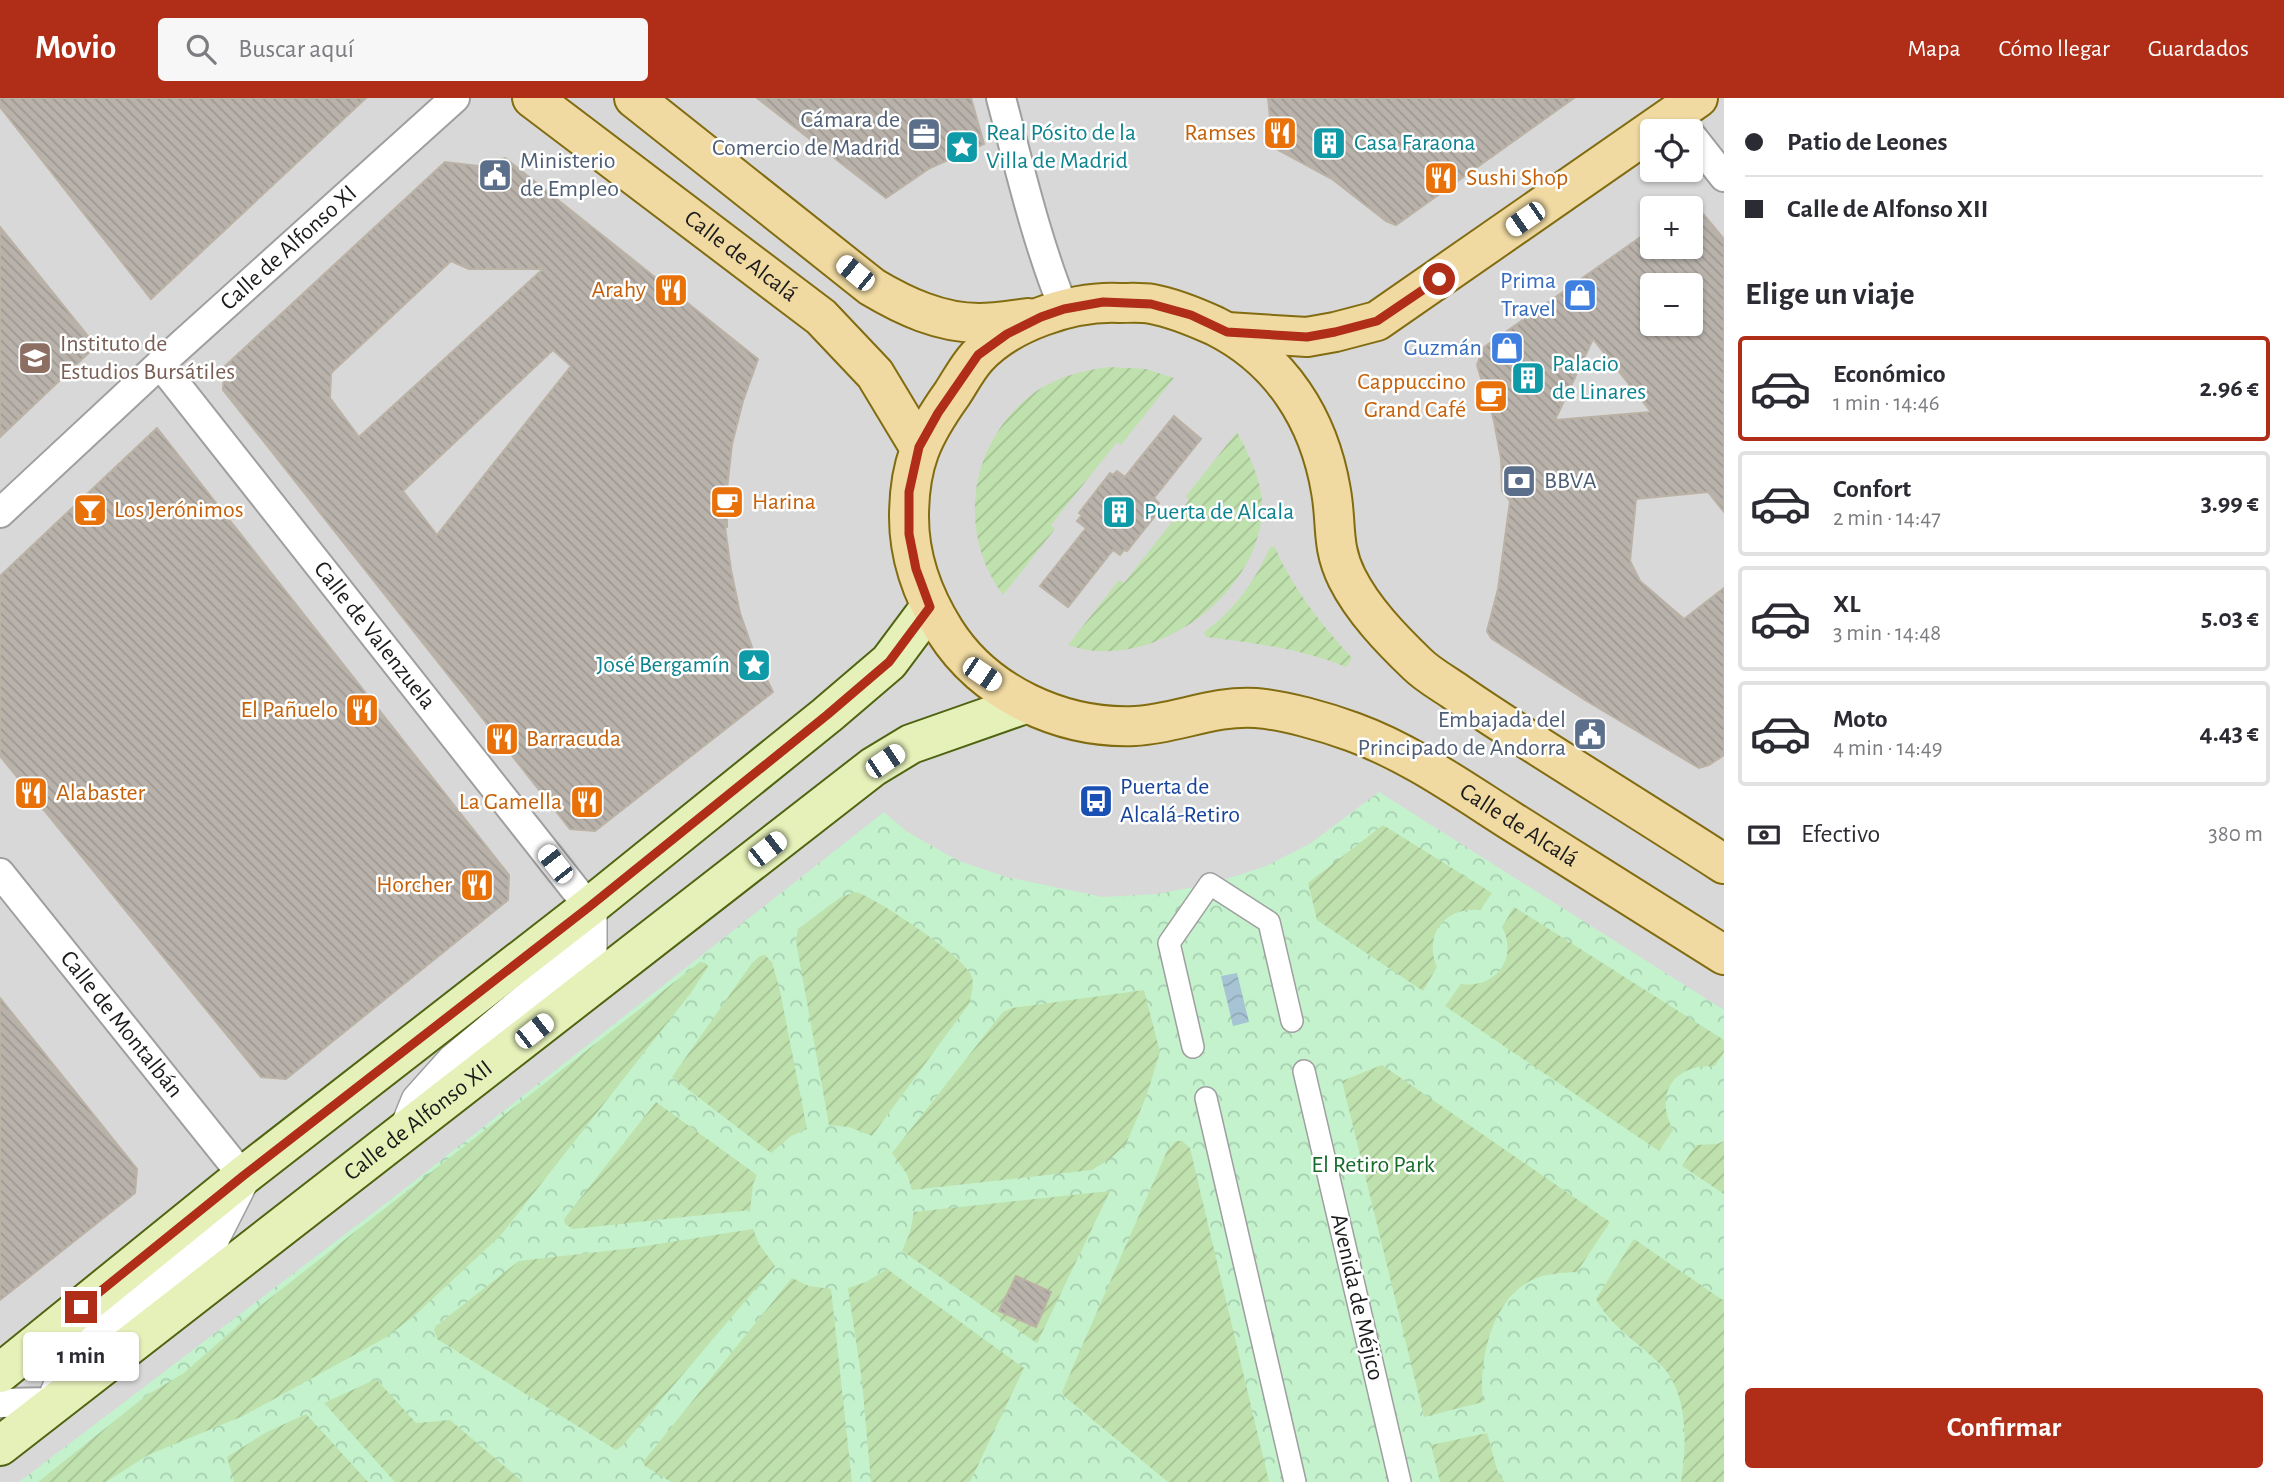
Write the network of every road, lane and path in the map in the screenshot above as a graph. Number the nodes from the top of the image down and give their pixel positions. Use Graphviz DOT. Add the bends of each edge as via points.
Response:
graph roads {
  1 [pos="455,98"];
  2 [pos="532,98"];
  3 [pos="634,98"];
  4 [pos="1001,98"];
  5 [pos="1684,115"];
  6 [pos="1724,177"];
  7 [pos="1052,313"];
  8 [pos="1227,332"];
  9 [pos="160,364"];
  10 [pos="919,447"];
  11 [pos="0,513"];
  12 [pos="930,607"];
  13 [pos="1025,704"];
  14 [pos="1724,864"];
  15 [pos="0,873"];
  16 [pos="589,907"];
  17 [pos="1724,955"];
  18 [pos="1292,1021"];
  19 [pos="1193,1047"];
  20 [pos="1304,1072"];
  21 [pos="1206,1098"];
  22 [pos="407,1129"];
  23 [pos="243,1176"];
  24 [pos="0,1373"];
  25 [pos="54,1402"];
  26 [pos="0,1403"];
  27 [pos="0,1446"];
  28 [pos="1295,1482"];
  29 [pos="1400,1482"];
  1 -- 9 [label="street, Calle de Alfonso XI"];
  2 -- 10 [label="main road, Calle de Alcalá" via="821,317 876,374"];
  3 -- 7 [label="main road" via="872,287 901,304 946,320 979,323"];
  4 -- 7 [label="street" via="1047,268"];
  5 -- 6 [label="street"];
  5 -- 8 [label="main road" via="1377,321 1307,337"];
  7 -- 8 [label="main road" via="1103,302 1151,304 1191,315"];
  7 -- 10 [label="main road, Calle de Alcalá" via="1007,334 978,355"];
  8 -- 14 [label="main road" via="1279,372 1303,406 1317,434 1332,493 1335,545 1348,580 1375,619 1421,668"];
  9 -- 11 [label="street, Calle de Alfonso XI"];
  9 -- 16 [label="street, Calle de Valenzuela"];
  10 -- 12 [label="main road, Calle de Alcalá" via="909,492 909,534"];
  12 -- 13 [label="main road, Calle de Alcalá" via="955,646 982,674"];
  12 -- 16 [label="main road" via="889,662"];
  13 -- 17 [label="main road, Calle de Alcalá" via="1082,723 1135,726 1219,709 1258,708 1353,732 1403,755"];
  13 -- 22 [label="main road, Calle de Alfonso XII" via="911,744 873,767"];
  15 -- 23 [label="street, Calle de Montalbán"];
  16 -- 22 [label="street" via="589,949 454,1062 419,1101"];
  16 -- 23 [label="main road"];
  18 -- 19 [label="street" via="1269,922 1210,884 1169,943"];
  20 -- 29 [label="street, Avenida de Méjico"];
  21 -- 28 [label="street"];
  22 -- 25 [label="main road, Calle de Alfonso XII"];
  23 -- 24 [label="main road"];
  23 -- 25 [label="street" via="206,1249 106,1331 70,1367"];
  25 -- 26 [label="street"];
  25 -- 27 [label="main road, Calle de Alfonso XII"];
}
